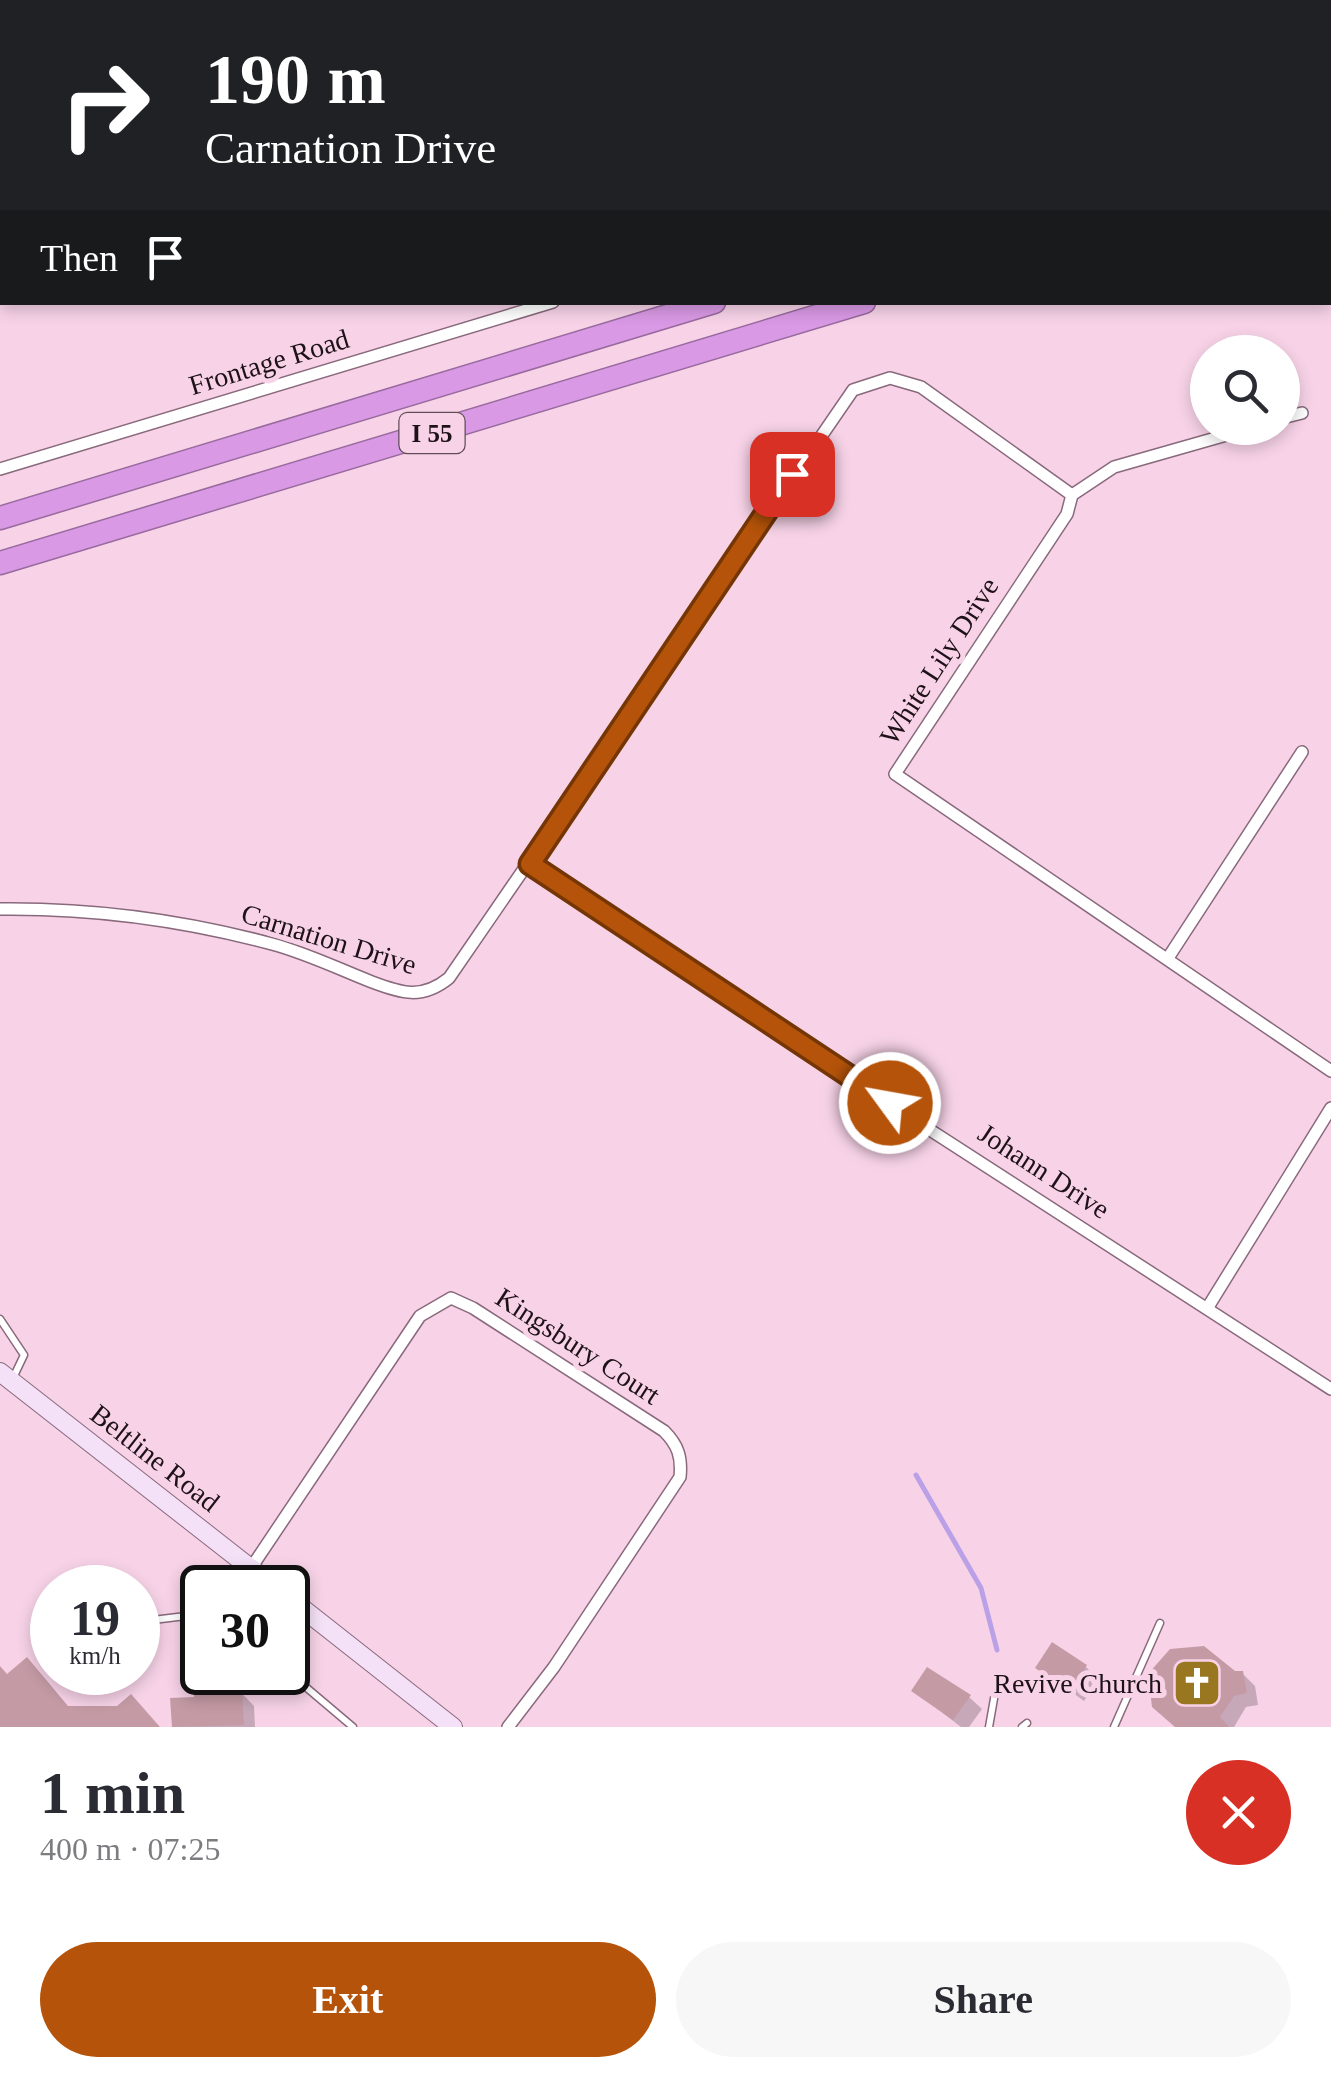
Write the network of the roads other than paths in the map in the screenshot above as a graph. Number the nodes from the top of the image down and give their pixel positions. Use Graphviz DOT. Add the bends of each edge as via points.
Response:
graph roads {
  1 [pos="543,305"];
  2 [pos="704,305"];
  3 [pos="854,305"];
  4 [pos="1191,445"];
  5 [pos="0,469"];
  6 [pos="1072,495"];
  7 [pos="0,518"];
  8 [pos="0,564"];
  9 [pos="1302,752"];
  10 [pos="530,864"];
  11 [pos="0,909"];
  12 [pos="1168,958"];
  13 [pos="1331,1071"];
  14 [pos="1331,1108"];
  15 [pos="1208,1307"];
  16 [pos="0,1319"];
  17 [pos="6,1377"];
  18 [pos="1331,1389"];
  19 [pos="247,1565"];
  20 [pos="253,1565"];
  21 [pos="310,1614"];
  22 [pos="1160,1624"];
  23 [pos="310,1690"];
  24 [pos="995,1693"];
  25 [pos="354,1727"];
  26 [pos="452,1727"];
  27 [pos="508,1727"];
  28 [pos="989,1727"];
  29 [pos="1114,1727"];
  1 -- 5 [label="street, Frontage Road"];
  2 -- 7 [label="highway, I 55"];
  3 -- 8 [label="highway, I 55"];
  4 -- 6 [label="street" via="1114,467"];
  6 -- 10 [label="street, Carnation Drive" via="921,387 890,378 853,390"];
  6 -- 12 [label="street, White Lily Drive" via="1067,514 894,774"];
  9 -- 12 [label="street"];
  10 -- 11 [label="street, Carnation Drive" via="449,978 414,994 274,944 202,929 83,910"];
  10 -- 15 [label="street, Johann Drive"];
  12 -- 13 [label="street, White Lily Drive"];
  14 -- 15 [label="street"];
  15 -- 18 [label="street, Johann Drive"];
  16 -- 17 [label="lane" via="24,1356"];
  17 -- 19 [label="main road, Beltline Road"];
  20 -- 27 [label="street, Kingsbury Court" via="420,1316 451,1298 472,1308 664,1431 682,1464 680,1477"];
  21 -- 26 [label="main road"];
  22 -- 29 [label="lane"];
  23 -- 25 [label="lane"];
  24 -- 28 [label="lane"];
}
